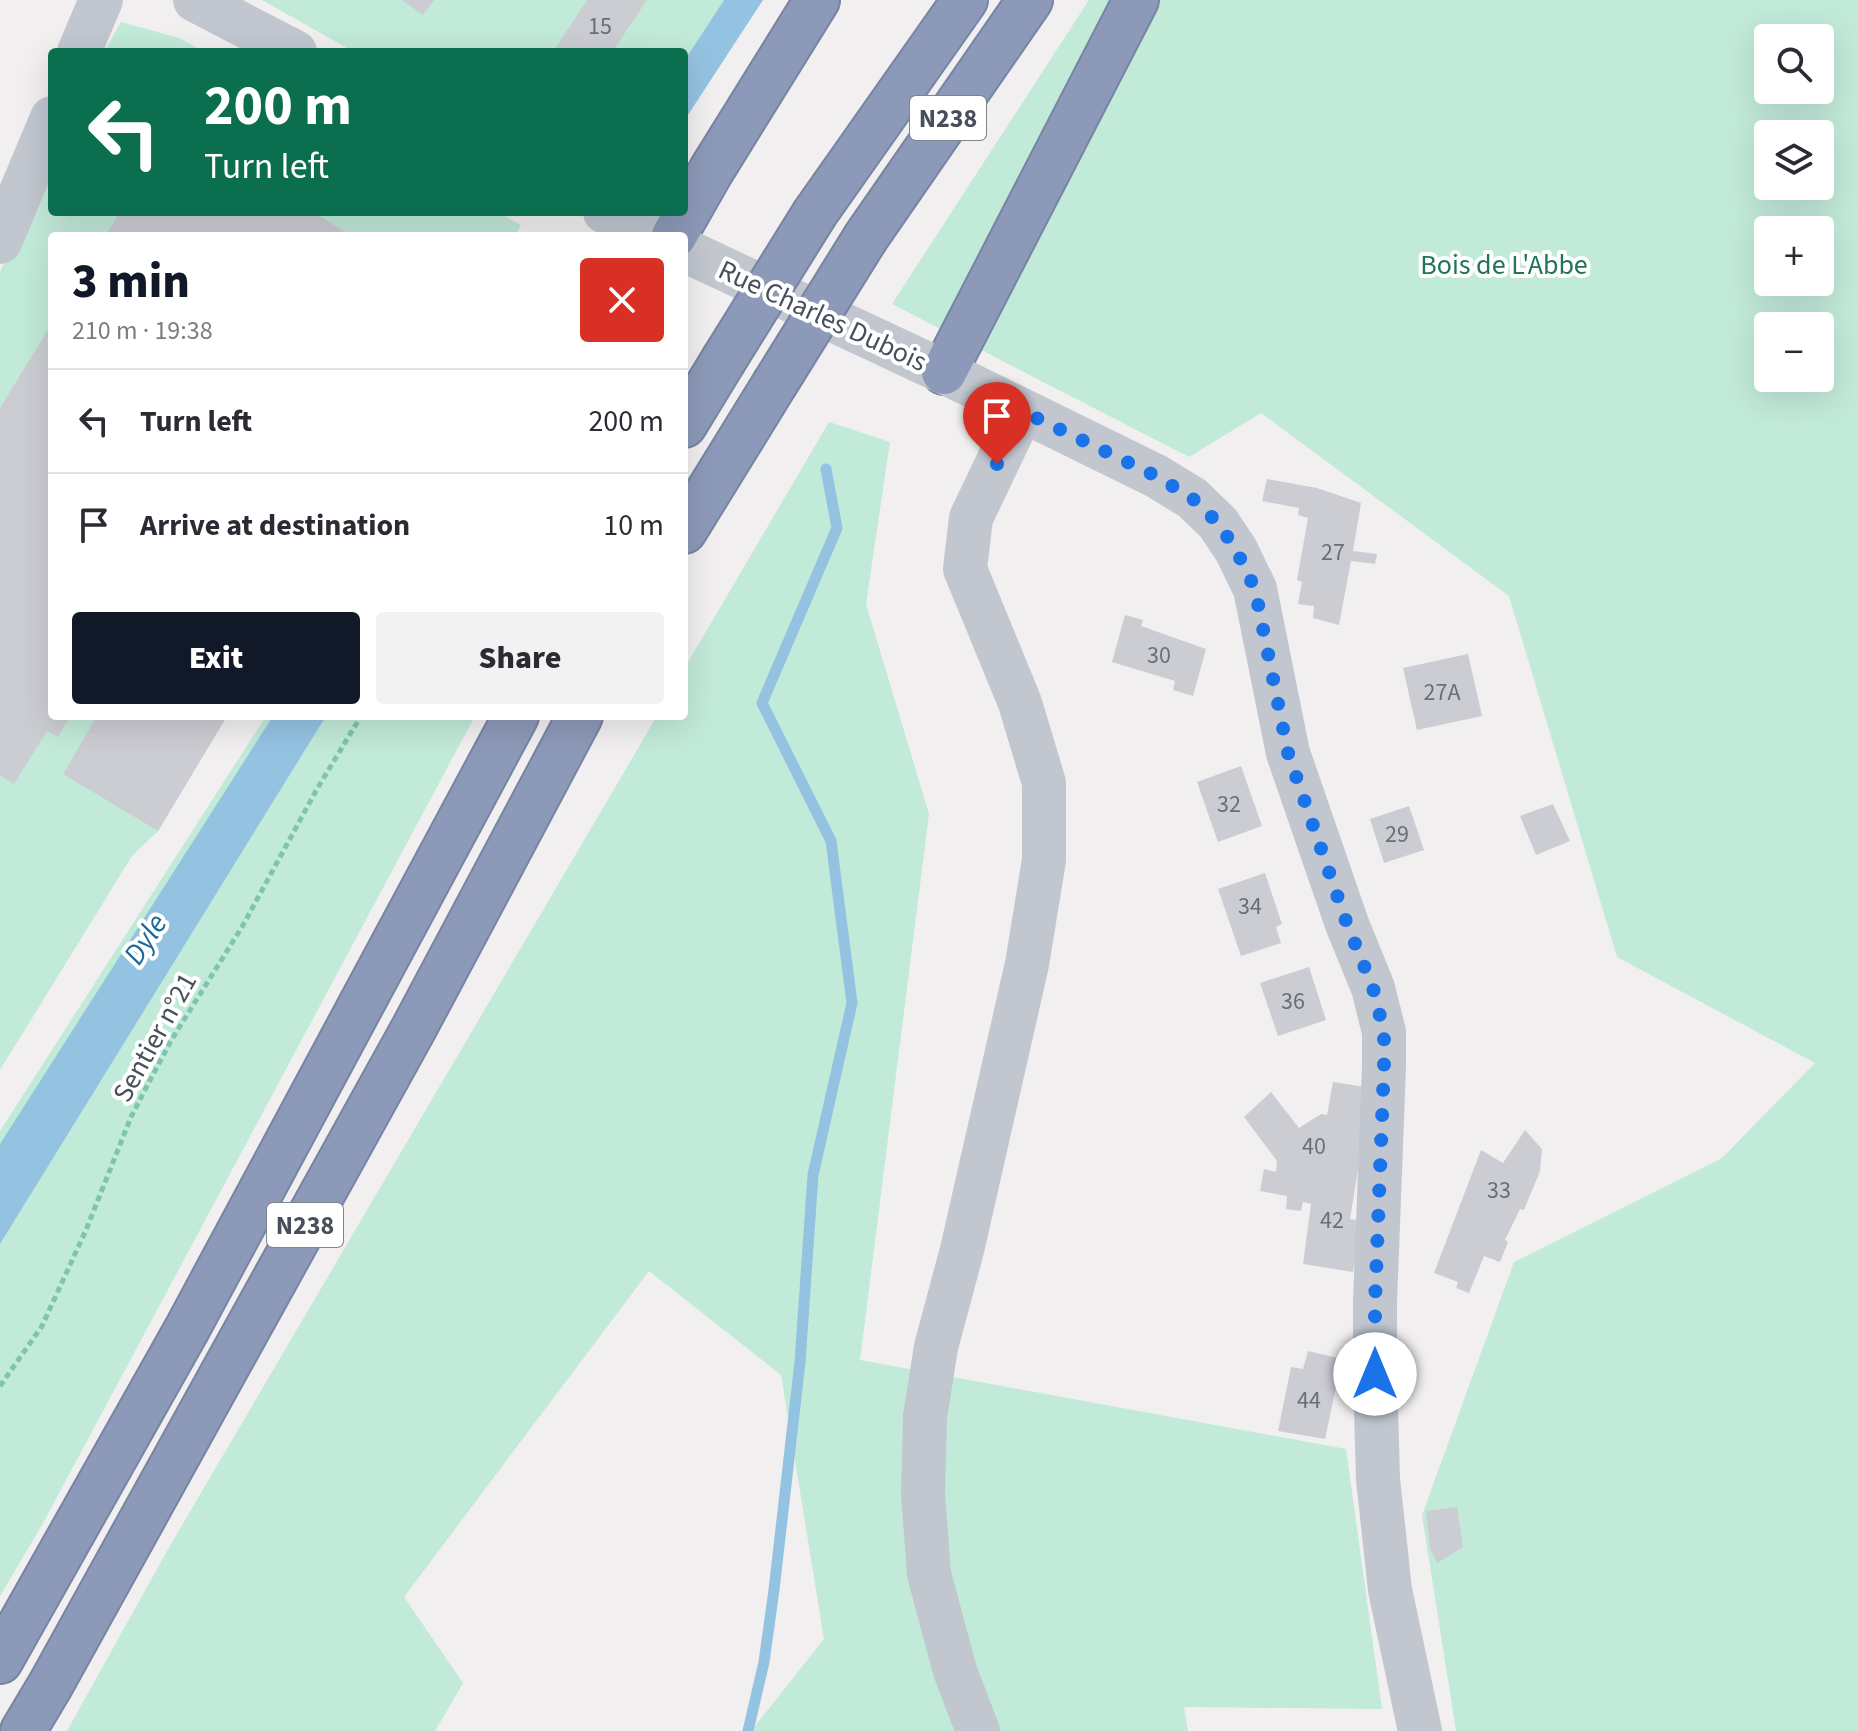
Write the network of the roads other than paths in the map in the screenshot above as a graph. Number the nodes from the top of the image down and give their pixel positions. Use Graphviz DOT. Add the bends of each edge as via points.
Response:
graph roads {
  1 [pos="101,0"];
  2 [pos="195,0"];
  3 [pos="817,0"];
  4 [pos="965,0"];
  5 [pos="1030,0"];
  6 [pos="1136,0"];
  7 [pos="81,48"];
  8 [pos="287,48"];
  9 [pos="48,128"];
  10 [pos="688,204"];
  11 [pos="614,216"];
  12 [pos="649,232"];
  13 [pos="0,242"];
  14 [pos="688,250"];
  15 [pos="944,372"];
  16 [pos="1022,411"];
  17 [pos="688,418"];
  18 [pos="688,525"];
  19 [pos="514,720"];
  20 [pos="578,720"];
  21 [pos="0,1661"];
  22 [pos="23,1731"];
  23 [pos="978,1731"];
  24 [pos="1420,1731"];
  1 -- 7 [label="street"];
  2 -- 8 [label="street"];
  3 -- 10 [label="highway"];
  4 -- 17 [label="highway, N238, bridge" via="815,213"];
  5 -- 18 [label="highway, N238, bridge" via="866,237"];
  6 -- 15 [label="highway"];
  9 -- 13 [label="street"];
  11 -- 12 [label="street, Rue Charles Dubois"];
  14 -- 15 [label="street, Rue Charles Dubois"];
  15 -- 16 [label="street, Rue Charles Dubois"];
  16 -- 23 [label="street" via="971,518 965,569 1020,703 1044,783 1044,860 1027,964 936,1347 925,1417 929,1574 955,1671"];
  16 -- 24 [label="street, Rue Charles Dubois" via="1192,498 1218,523 1255,589 1288,753 1384,1032 1375,1317 1378,1479 1390,1590"];
  19 -- 21 [label="highway, N238" via="187,1329"];
  20 -- 22 [label="highway, N238" via="414,1028"];
}
